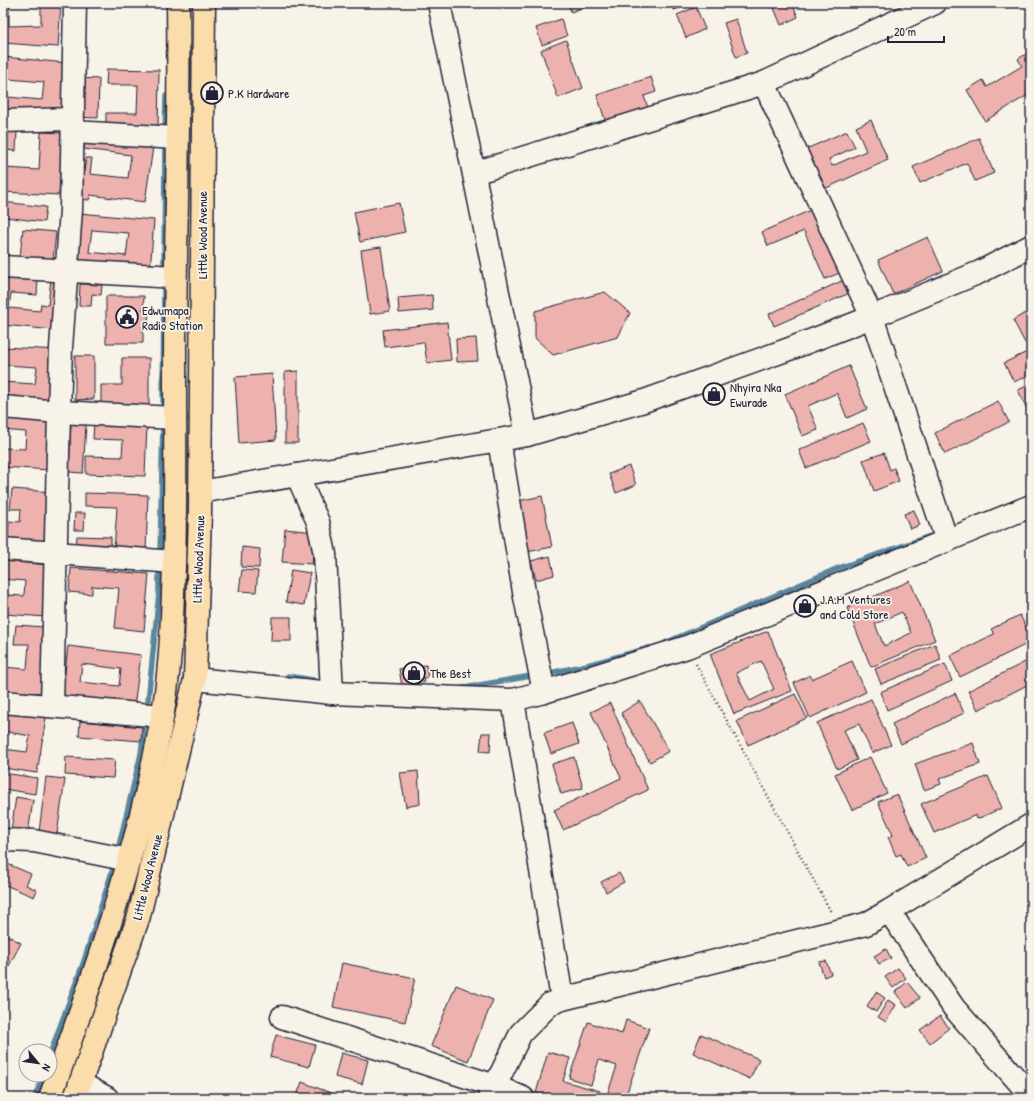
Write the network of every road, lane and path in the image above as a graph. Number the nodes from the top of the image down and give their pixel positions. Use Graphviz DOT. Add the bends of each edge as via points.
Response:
graph roads {
  1 [pos="75,3"];
  2 [pos="178,3"];
  3 [pos="204,3"];
  4 [pos="439,3"];
  5 [pos="935,3"];
  6 [pos="764,83"];
  7 [pos="3,121"];
  8 [pos="72,126"];
  9 [pos="177,138"];
  10 [pos="474,173"];
  11 [pos="1031,246"];
  12 [pos="3,267"];
  13 [pos="67,270"];
  14 [pos="175,277"];
  15 [pos="872,316"];
  16 [pos="3,407"];
  17 [pos="59,412"];
  18 [pos="175,418"];
  19 [pos="527,435"];
  20 [pos="499,440"];
  21 [pos="297,475"];
  22 [pos="200,492"];
  23 [pos="1031,506"];
  24 [pos="947,542"];
  25 [pos="3,549"];
  26 [pos="56,554"];
  27 [pos="174,562"];
  28 [pos="687,647"];
  29 [pos="195,679"];
  30 [pos="544,692"];
  31 [pos="332,693"];
  32 [pos="513,700"];
  33 [pos="3,702"];
  34 [pos="52,706"];
  35 [pos="162,716"];
  36 [pos="1031,825"];
  37 [pos="3,840"];
  38 [pos="129,860"];
  39 [pos="890,911"];
  40 [pos="841,930"];
  41 [pos="562,999"];
  42 [pos="282,1017"];
  43 [pos="78,1091"];
  44 [pos="492,1092"];
  45 [pos="1031,1096"];
  46 [pos="50,1098"];
  47 [pos="107,1098"];
  48 [pos="523,1098"];
  1 -- 8 [label="street"];
  2 -- 9 [label="highway, Little Wood Avenue"];
  3 -- 22 [label="highway, Little Wood Avenue"];
  4 -- 10 [label="street"];
  5 -- 6 [label="street"];
  6 -- 10 [label="street"];
  6 -- 15 [label="street"];
  7 -- 8 [label="street"];
  8 -- 9 [label="street"];
  8 -- 13 [label="street"];
  9 -- 14 [label="highway, Little Wood Avenue"];
  10 -- 19 [label="street"];
  11 -- 15 [label="street" via="980,272"];
  12 -- 13 [label="street"];
  13 -- 14 [label="street"];
  13 -- 17 [label="street"];
  14 -- 18 [label="highway, Little Wood Avenue"];
  15 -- 19 [label="street" via="792,348 644,400"];
  15 -- 24 [label="street"];
  16 -- 17 [label="street"];
  17 -- 18 [label="street"];
  17 -- 26 [label="street"];
  18 -- 27 [label="highway, Little Wood Avenue"];
  19 -- 20 [label="street"];
  20 -- 21 [label="street"];
  20 -- 30 [label="street" via="524,592"];
  21 -- 22 [label="street"];
  21 -- 31 [label="street" via="318,522 325,554"];
  22 -- 29 [label="highway, Little Wood Avenue"];
  23 -- 24 [label="street"];
  24 -- 28 [label="street"];
  25 -- 26 [label="street"];
  26 -- 27 [label="street"];
  26 -- 34 [label="street"];
  27 -- 35 [label="highway, Little Wood Avenue" via="171,637"];
  28 -- 30 [label="street"];
  28 -- 40 [label="path"];
  29 -- 31 [label="street"];
  29 -- 43 [label="highway, Little Wood Avenue" via="139,916"];
  30 -- 32 [label="street"];
  31 -- 32 [label="street"];
  32 -- 41 [label="street"];
  33 -- 34 [label="street"];
  34 -- 35 [label="street"];
  35 -- 38 [label="highway, Little Wood Avenue" via="148,791"];
  36 -- 39 [label="street"];
  37 -- 38 [label="street" via="34,841"];
  38 -- 46 [label="highway, Little Wood Avenue" via="97,966"];
  39 -- 40 [label="street" via="866,924"];
  39 -- 45 [label="street" via="954,1008"];
  40 -- 41 [label="street"];
  41 -- 44 [label="street" via="550,1004 521,1033"];
  42 -- 44 [label="street"];
  43 -- 47 [label="street"];
  44 -- 48 [label="street"];
}
